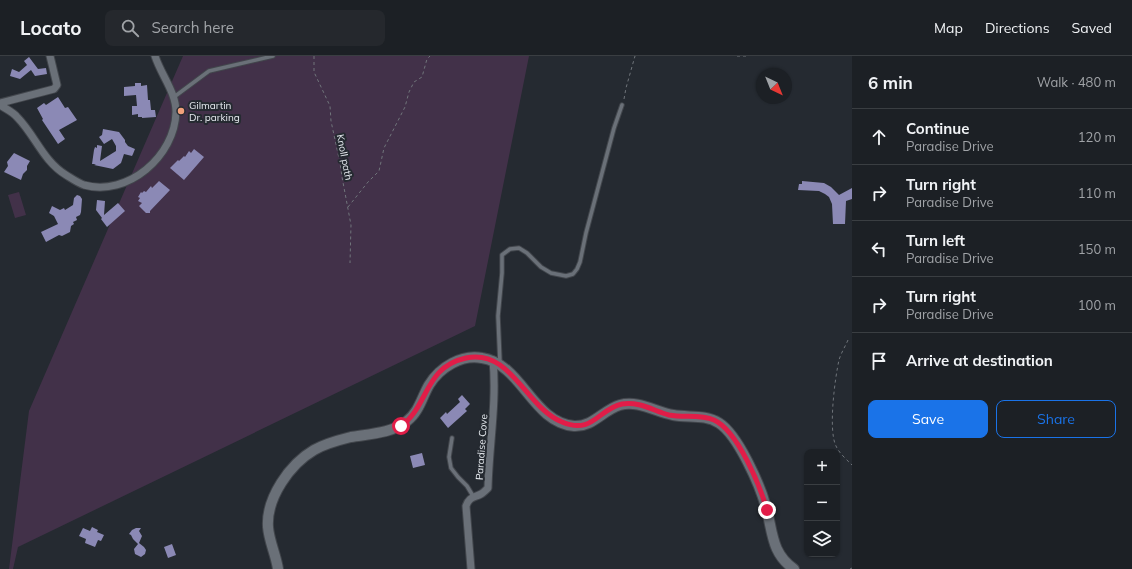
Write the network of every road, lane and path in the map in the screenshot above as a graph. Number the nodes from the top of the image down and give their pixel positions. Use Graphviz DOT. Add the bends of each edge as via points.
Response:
graph roads {
  1 [pos="50,56"];
  2 [pos="155,56"];
  3 [pos="273,56"];
  4 [pos="314,56"];
  5 [pos="430,56"];
  6 [pos="635,56"];
  7 [pos="737,56"];
  8 [pos="749,56"];
  9 [pos="174,97"];
  10 [pos="0,104"];
  11 [pos="622,105"];
  12 [pos="348,207"];
  13 [pos="350,263"];
  14 [pos="848,340"];
  15 [pos="496,362"];
  16 [pos="452,438"];
  17 [pos="852,465"];
  18 [pos="473,496"];
  19 [pos="278,569"];
  20 [pos="471,569"];
  21 [pos="794,569"];
  1 -- 10 [label="street" via="57,85 54,89"];
  2 -- 9 [label="street"];
  3 -- 9 [label="lane" via="209,71"];
  4 -- 12 [label="path, Knoll path" via="314,72 330,106"];
  5 -- 12 [label="path" via="422,76 414,82 409,92 405,107 384,148 379,171"];
  6 -- 11 [label="path"];
  7 -- 8 [label="path"];
  9 -- 10 [label="street" via="174,128 168,145 159,157 129,181 106,186 83,185 64,174 45,156 17,117"];
  11 -- 15 [label="lane" via="577,270 566,276 552,273 519,248 510,249 502,255"];
  12 -- 13 [label="path, Knoll path" via="351,225"];
  14 -- 17 [label="path" via="837,373 832,426 836,447"];
  15 -- 18 [label="street, Paradise Cove" via="488,488 482,494"];
  15 -- 19 [label="street" via="480,357 458,361 436,376 414,414 401,426 328,443 301,460 278,488 269,511 269,534"];
  15 -- 21 [label="street" via="548,414 569,425 584,426 621,404 641,406 670,415 708,418 720,424 736,442 760,489 776,549 782,559"];
  16 -- 18 [label="lane" via="449,457 451,468"];
  18 -- 20 [label="street" via="466,506"];
}
